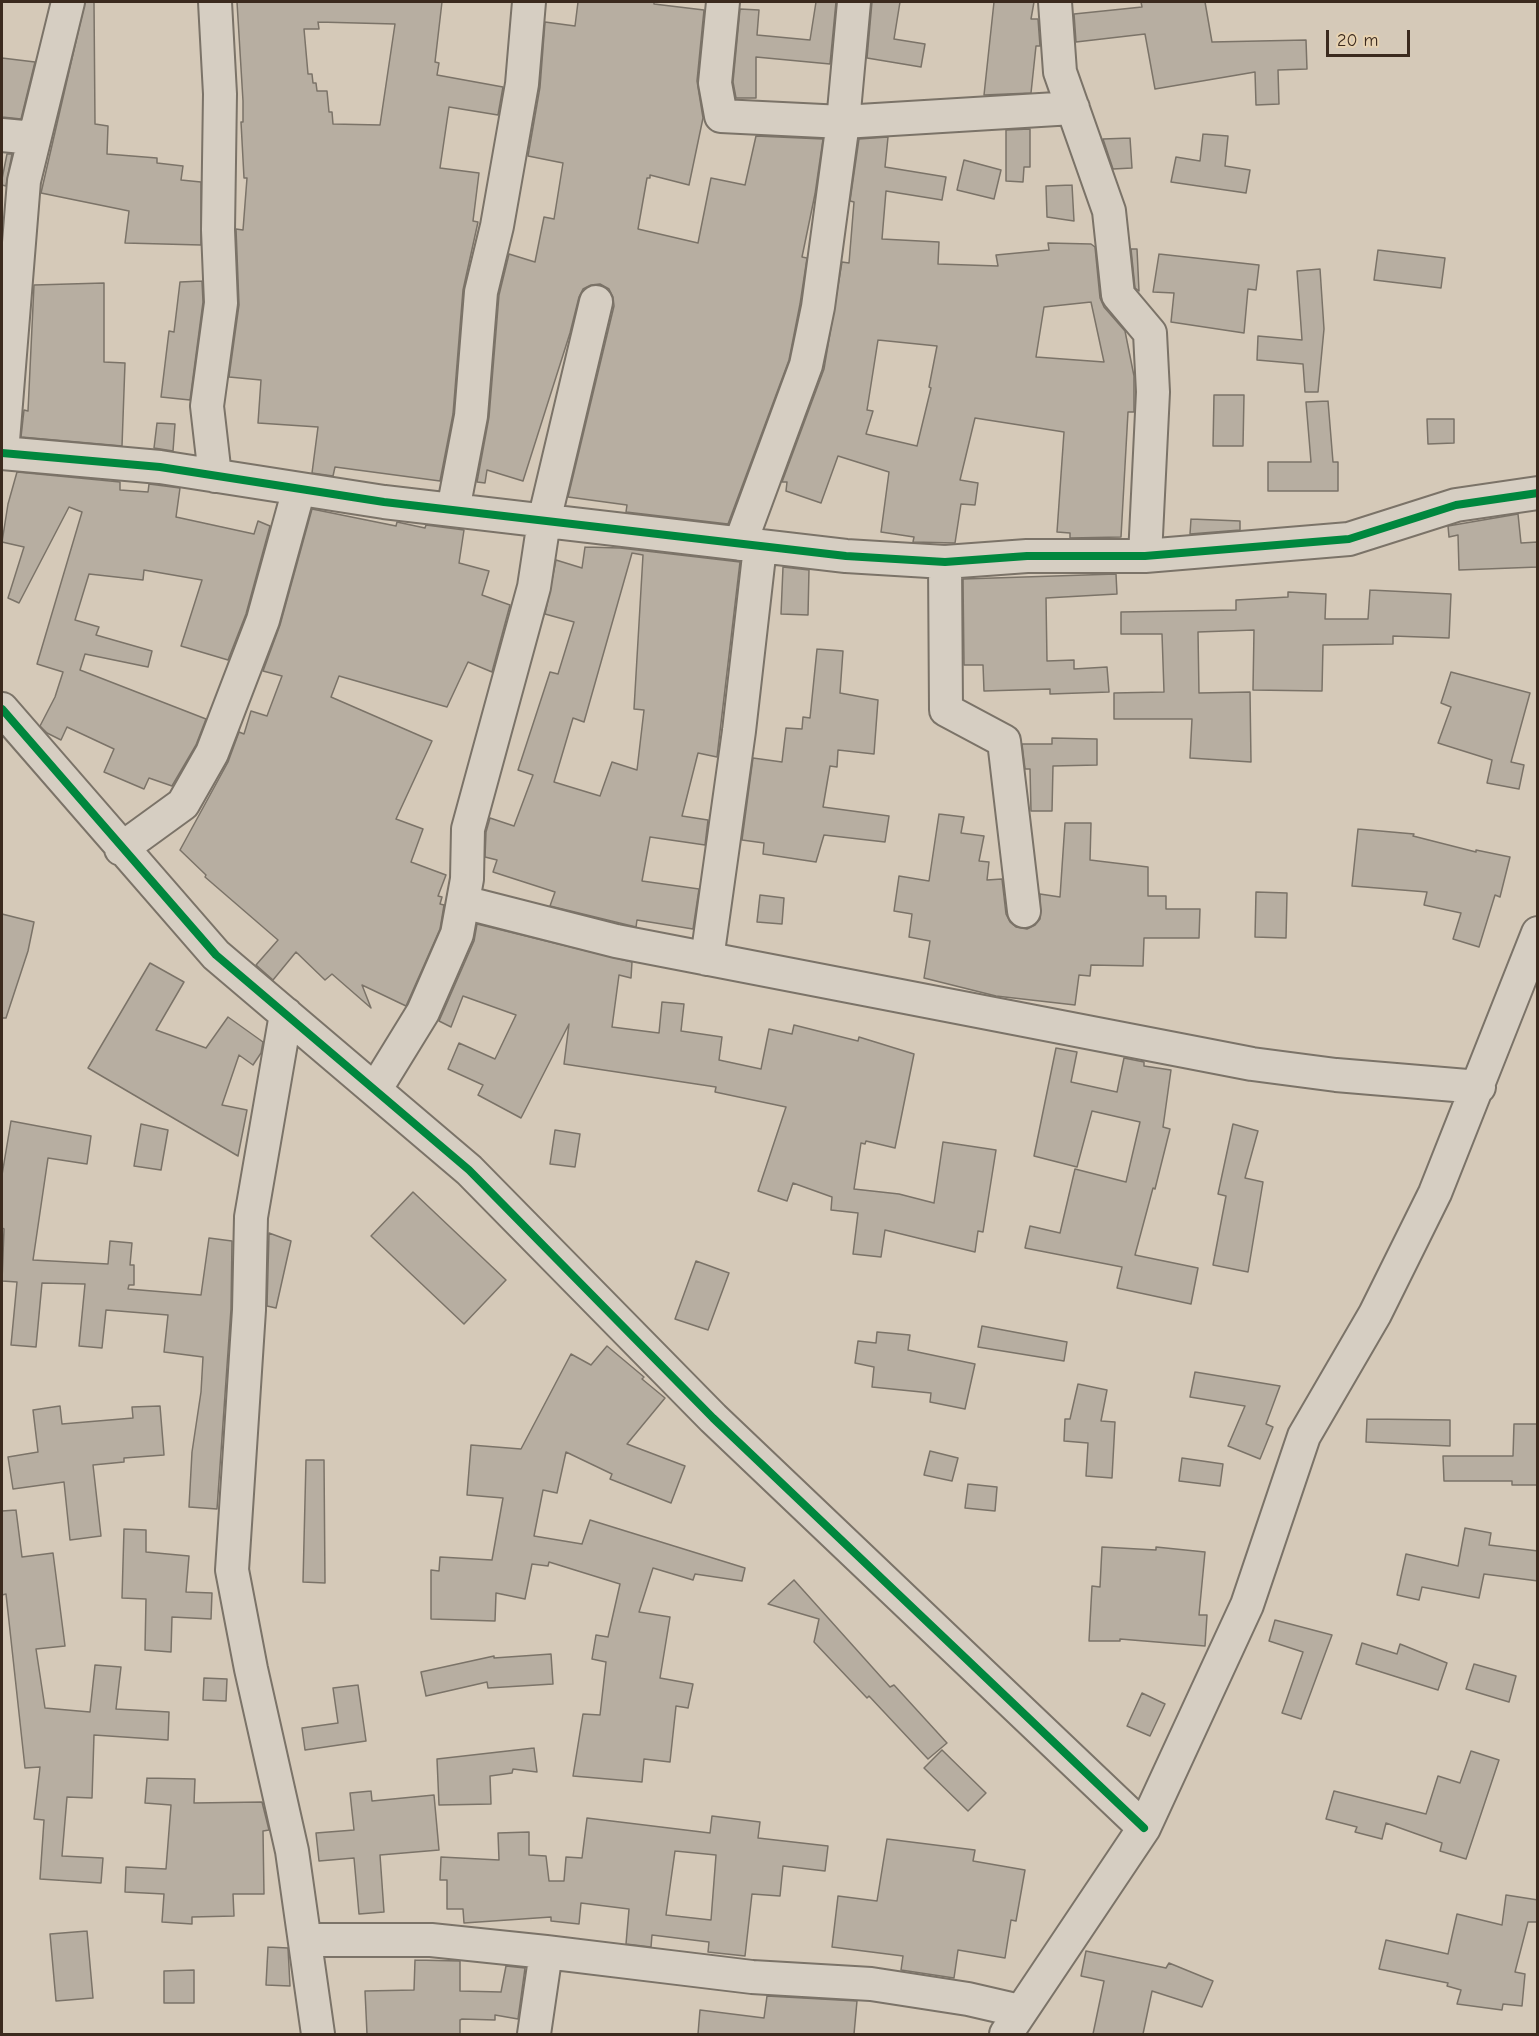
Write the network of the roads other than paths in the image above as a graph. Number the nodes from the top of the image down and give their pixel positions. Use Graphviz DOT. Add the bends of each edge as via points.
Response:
graph roads {
  1 [pos="68,2"];
  2 [pos="215,2"];
  3 [pos="529,2"];
  4 [pos="723,2"];
  5 [pos="854,2"];
  6 [pos="1055,2"];
  7 [pos="1073,108"];
  8 [pos="843,122"];
  9 [pos="2,135"];
  10 [pos="34,138"];
  11 [pos="596,302"];
  12 [pos="2,453"];
  13 [pos="215,476"];
  14 [pos="299,489"];
  15 [pos="1538,493"];
  16 [pos="453,510"];
  17 [pos="544,521"];
  18 [pos="750,545"];
  19 [pos="1145,556"];
  20 [pos="945,562"];
  21 [pos="2,708"];
  22 [pos="121,849"];
  23 [pos="463,902"];
  24 [pos="1023,911"];
  25 [pos="1538,933"];
  26 [pos="707,959"];
  27 [pos="286,1014"];
  28 [pos="1479,1087"];
  29 [pos="375,1090"];
  30 [pos="1144,1828"];
  31 [pos="307,1940"];
  32 [pos="546,1952"];
  33 [pos="1013,2023"];
  34 [pos="318,2034"];
  35 [pos="534,2034"];
  1 -- 10 [label="street"];
  2 -- 13 [label="street" via="220,94 221,303 207,406"];
  3 -- 16 [label="street" via="522,84 481,292 471,416"];
  4 -- 8 [label="street" via="715,83 721,116"];
  5 -- 8 [label="street"];
  6 -- 7 [label="street" via="1060,72"];
  7 -- 8 [label="street"];
  7 -- 19 [label="street" via="1109,211 1118,295 1150,333 1153,392"];
  8 -- 18 [label="street" via="818,307 806,365"];
  9 -- 10 [label="street"];
  10 -- 12 [label="street" via="24,181"];
  11 -- 17 [label="street"];
  12 -- 13 [label="street" via="160,467"];
  13 -- 14 [label="street"];
  14 -- 16 [label="street"];
  14 -- 22 [label="street" via="263,620 212,753 183,804"];
  15 -- 19 [label="street" via="1456,505 1349,539"];
  16 -- 17 [label="street"];
  17 -- 18 [label="street"];
  17 -- 23 [label="street" via="534,587 468,829"];
  18 -- 20 [label="street"];
  18 -- 26 [label="street" via="740,731"];
  19 -- 20 [label="street" via="1027,556"];
  20 -- 24 [label="street" via="946,710 1004,741"];
  21 -- 22 [label="street"];
  22 -- 27 [label="street" via="216,955"];
  23 -- 26 [label="street" via="616,941"];
  23 -- 29 [label="street" via="457,934 423,1012"];
  25 -- 28 [label="street"];
  26 -- 28 [label="street" via="1252,1064"];
  27 -- 29 [label="street"];
  27 -- 31 [label="street" via="251,1217 249,1310 232,1570"];
  28 -- 30 [label="street" via="1435,1193 1375,1314 1304,1436 1248,1605"];
  29 -- 30 [label="street" via="469,1170 713,1418"];
  30 -- 33 [label="street"];
  31 -- 32 [label="street" via="431,1940"];
  31 -- 34 [label="street"];
  32 -- 33 [label="street" via="752,1977 871,1984 968,1999"];
  32 -- 35 [label="street"];
}
